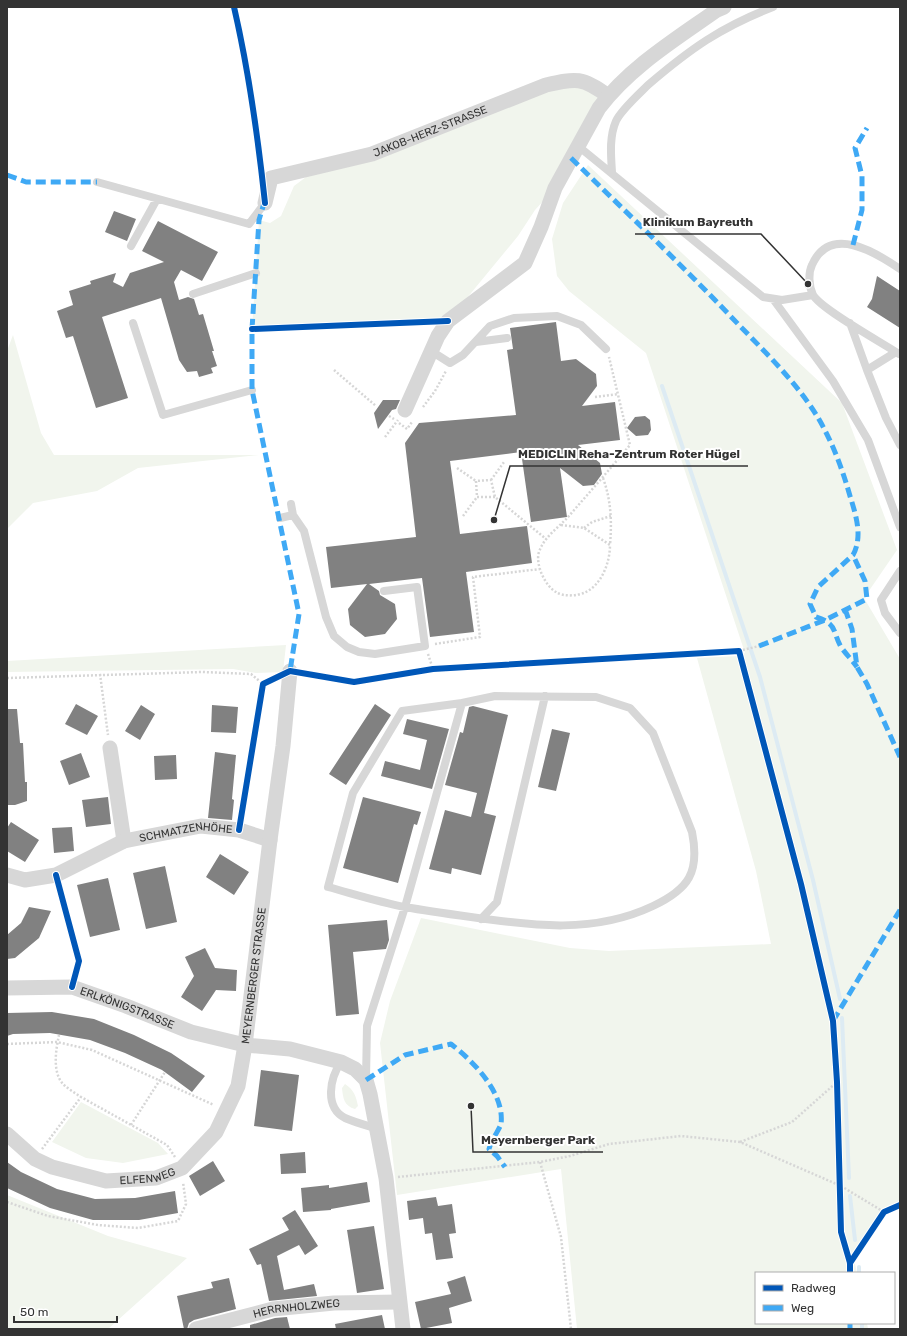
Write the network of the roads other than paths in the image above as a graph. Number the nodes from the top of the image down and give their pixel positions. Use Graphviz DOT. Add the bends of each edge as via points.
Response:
graph roads {
  1 [pos="724,7"];
  2 [pos="773,7"];
  3 [pos="608,96"];
  4 [pos="578,146"];
  5 [pos="612,172"];
  6 [pos="97,182"];
  7 [pos="157,199"];
  8 [pos="265,203"];
  9 [pos="131,246"];
  10 [pos="900,268"];
  11 [pos="256,272"];
  12 [pos="193,294"];
  13 [pos="813,295"];
  14 [pos="773,298"];
  15 [pos="133,323"];
  16 [pos="850,323"];
  17 [pos="507,338"];
  18 [pos="476,342"];
  19 [pos="606,349"];
  20 [pos="431,351"];
  21 [pos="898,353"];
  22 [pos="867,370"];
  23 [pos="252,390"];
  24 [pos="405,410"];
  25 [pos="900,444"];
  26 [pos="291,504"];
  27 [pos="293,515"];
  28 [pos="280,518"];
  29 [pos="900,527"];
  30 [pos="900,571"];
  31 [pos="384,590"];
  32 [pos="900,633"];
  33 [pos="290,671"];
  34 [pos="545,696"];
  35 [pos="462,703"];
  36 [pos="110,748"];
  37 [pos="270,840"];
  38 [pos="124,841"];
  39 [pos="7,874"];
  40 [pos="405,907"];
  41 [pos="481,919"];
  42 [pos="7,988"];
  43 [pos="245,1045"];
  44 [pos="341,1062"];
  45 [pos="366,1080"];
  46 [pos="375,1128"];
  47 [pos="7,1134"];
  48 [pos="399,1302"];
  49 [pos="196,1329"];
  50 [pos="403,1329"];
  1 -- 3 [label="street" via="646,61"];
  2 -- 5 [label="lane" via="744,18 712,35 676,61 636,96 616,121 611,144"];
  3 -- 4 [label="street"];
  3 -- 8 [label="street, JAKOB-HERZ-STRASSE" via="593,84 572,79 546,85 372,154 271,178"];
  4 -- 5 [label="lane"];
  4 -- 20 [label="street" via="555,188 525,263 448,321"];
  5 -- 14 [label="lane" via="762,297"];
  6 -- 7 [label="lane"];
  7 -- 8 [label="lane" via="249,224"];
  7 -- 9 [label="lane"];
  10 -- 13 [label="lane" via="871,250 840,243 824,248 815,256 810,268 809,283"];
  11 -- 12 [label="lane"];
  13 -- 14 [label="lane" via="782,300"];
  13 -- 16 [label="lane" via="826,308"];
  14 -- 29 [label="lane" via="833,381 868,440"];
  15 -- 23 [label="lane" via="163,415"];
  16 -- 21 [label="lane"];
  16 -- 22 [label="lane"];
  17 -- 18 [label="lane"];
  18 -- 19 [label="lane" via="490,326 514,318 557,316 581,325"];
  18 -- 20 [label="lane" via="450,363"];
  20 -- 24 [label="street"];
  21 -- 22 [label="lane"];
  22 -- 25 [label="lane" via="886,418"];
  26 -- 27 [label="lane"];
  27 -- 28 [label="lane"];
  27 -- 31 [label="lane" via="304,531 326,617 334,636 347,647 375,654 425,646 417,587"];
  30 -- 32 [label="lane" via="881,600 885,613"];
  33 -- 37 [label="street, MEYERNBERGER STRASSE"];
  34 -- 35 [label="lane" via="495,696"];
  34 -- 41 [label="lane" via="497,902"];
  34 -- 41 [label="lane" via="596,697 620,703 630,708 653,733 692,832 695,847 690,876 684,887 670,898 635,915 575,926 526,925"];
  35 -- 40 [label="lane"];
  35 -- 40 [label="lane" via="402,711 353,793 328,887"];
  36 -- 38 [label="street, SCHMATZENHÖHE"];
  37 -- 38 [label="street, SCHMATZENHÖHE" via="239,830 200,826"];
  37 -- 43 [label="street, MEYERNBERGER STRASSE"];
  38 -- 39 [label="street, SCHMATZENHÖHE" via="56,875 25,880"];
  40 -- 41 [label="lane"];
  40 -- 45 [label="lane" via="367,1026"];
  42 -- 43 [label="street, ERLKÖNIGSTRASSE" via="72,987 191,1032"];
  43 -- 44 [label="street, MEYERNBERGER STRASSE" via="290,1049"];
  43 -- 47 [label="street, ELFENWEG" via="238,1086 216,1132 182,1168 156,1178 106,1181 52,1167 35,1159"];
  44 -- 45 [label="street, MEYERNBERGER STRASSE" via="355,1069"];
  44 -- 46 [label="lane" via="335,1071 330,1093 337,1112"];
  45 -- 46 [label="street"];
  46 -- 48 [label="street" via="386,1178"];
  48 -- 49 [label="street, HERRNHOLZWEG" via="334,1302 273,1309"];
  48 -- 50 [label="street"];
}
